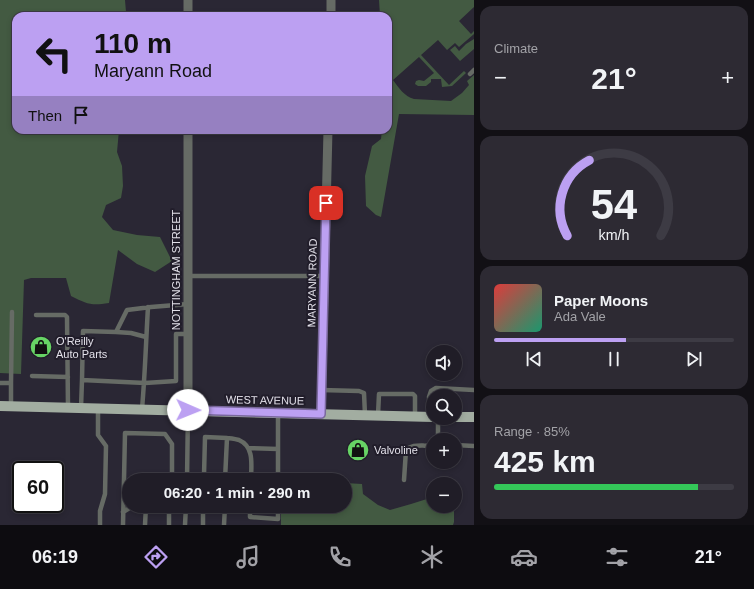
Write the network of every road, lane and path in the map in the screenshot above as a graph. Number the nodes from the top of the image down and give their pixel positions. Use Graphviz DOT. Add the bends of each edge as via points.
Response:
graph roads {
  1 [pos="188,0"];
  2 [pos="331,0"];
  3 [pos="188,12"];
  4 [pos="331,12"];
  5 [pos="188,134"];
  6 [pos="328,134"];
  7 [pos="188,276"];
  8 [pos="324,276"];
  9 [pos="188,304"];
  10 [pos="148,307"];
  11 [pos="12,312"];
  12 [pos="36,315"];
  13 [pos="116,332"];
  14 [pos="188,334"];
  15 [pos="146,338"];
  16 [pos="32,376"];
  17 [pos="68,377"];
  18 [pos="82,380"];
  19 [pos="0,383"];
  20 [pos="11,383"];
  21 [pos="145,383"];
  22 [pos="434,389"];
  23 [pos="455,389"];
  24 [pos="462,389"];
  25 [pos="321,390"];
  26 [pos="474,390"];
  27 [pos="0,406"];
  28 [pos="11,406"];
  29 [pos="68,408"];
  30 [pos="81,408"];
  31 [pos="98,408"];
  32 [pos="142,409"];
  33 [pos="188,410"];
  34 [pos="278,412"];
  35 [pos="321,414"];
  36 [pos="365,415"];
  37 [pos="378,415"];
  38 [pos="415,416"];
  39 [pos="426,417"];
  40 [pos="462,417"];
  41 [pos="474,417"];
  42 [pos="226,438"];
  43 [pos="426,445"];
  44 [pos="462,445"];
  45 [pos="474,446"];
  46 [pos="249,448"];
  47 [pos="278,449"];
  48 [pos="124,473"];
  49 [pos="172,473"];
  50 [pos="187,473"];
  51 [pos="204,473"];
  52 [pos="226,473"];
  53 [pos="251,473"];
  54 [pos="278,473"];
  55 [pos="404,480"];
  56 [pos="123,513"];
  57 [pos="146,513"];
  58 [pos="169,513"];
  59 [pos="186,513"];
  60 [pos="203,513"];
  61 [pos="225,513"];
  62 [pos="250,513"];
  63 [pos="278,513"];
  64 [pos="278,519"];
  65 [pos="100,525"];
  66 [pos="122,525"];
  67 [pos="145,525"];
  68 [pos="169,525"];
  69 [pos="186,525"];
  70 [pos="202,525"];
  71 [pos="224,525"];
  72 [pos="277,525"];
  1 -- 3 [label="street"];
  2 -- 4 [label="street"];
  5 -- 7 [label="street, NOTTINGHAM STREET"];
  6 -- 8 [label="street, MARYANN ROAD"];
  7 -- 8 [label="lane"];
  7 -- 9 [label="street, NOTTINGHAM STREET"];
  8 -- 25 [label="street, MARYANN ROAD"];
  9 -- 10 [label="lane"];
  9 -- 14 [label="street, NOTTINGHAM STREET"];
  10 -- 13 [label="lane" via="127,310"];
  10 -- 15 [label="lane"];
  11 -- 20 [label="lane"];
  12 -- 17 [label="lane" via="67,317"];
  13 -- 15 [label="lane"];
  13 -- 18 [label="lane" via="82,331"];
  14 -- 21 [label="lane" via="176,334 176,381"];
  14 -- 33 [label="street, NOTTINGHAM STREET"];
  15 -- 21 [label="lane"];
  16 -- 17 [label="lane"];
  17 -- 29 [label="lane"];
  18 -- 21 [label="lane"];
  18 -- 30 [label="lane"];
  19 -- 20 [label="lane"];
  20 -- 28 [label="lane"];
  21 -- 32 [label="lane"];
  22 -- 23 [label="lane"];
  24 -- 26 [label="lane"];
  25 -- 35 [label="street, MARYANN ROAD"];
  25 -- 36 [label="lane" via="364,393"];
  27 -- 28 [label="main road, WEST AVENUE"];
  28 -- 29 [label="main road, WEST AVENUE"];
  29 -- 30 [label="main road, WEST AVENUE"];
  30 -- 31 [label="main road, WEST AVENUE"];
  31 -- 32 [label="main road, WEST AVENUE"];
  31 -- 65 [label="lane" via="98,435 106,446 105,494 100,511"];
  32 -- 33 [label="main road, WEST AVENUE"];
  33 -- 34 [label="main road, WEST AVENUE"];
  33 -- 50 [label="lane"];
  34 -- 35 [label="main road, WEST AVENUE"];
  34 -- 47 [label="lane"];
  35 -- 36 [label="main road, WEST AVENUE"];
  36 -- 37 [label="main road, WEST AVENUE"];
  37 -- 38 [label="main road, WEST AVENUE"];
  37 -- 38 [label="lane" via="379,394 413,394"];
  38 -- 39 [label="main road, WEST AVENUE"];
  40 -- 41 [label="main road"];
  42 -- 46 [label="lane" via="240,440"];
  42 -- 51 [label="lane" via="205,437"];
  42 -- 52 [label="lane"];
  43 -- 55 [label="lane" via="407,448"];
  44 -- 45 [label="lane"];
  46 -- 47 [label="lane"];
  46 -- 53 [label="lane"];
  47 -- 54 [label="lane"];
  48 -- 49 [label="lane" via="125,433 165,434 172,444"];
  56 -- 66 [label="lane"];
  57 -- 67 [label="lane"];
  58 -- 68 [label="lane"];
  59 -- 69 [label="lane"];
  60 -- 70 [label="lane"];
  61 -- 71 [label="lane"];
  62 -- 64 [label="lane" via="250,518"];
  63 -- 64 [label="lane"];
  64 -- 72 [label="lane"];
}
